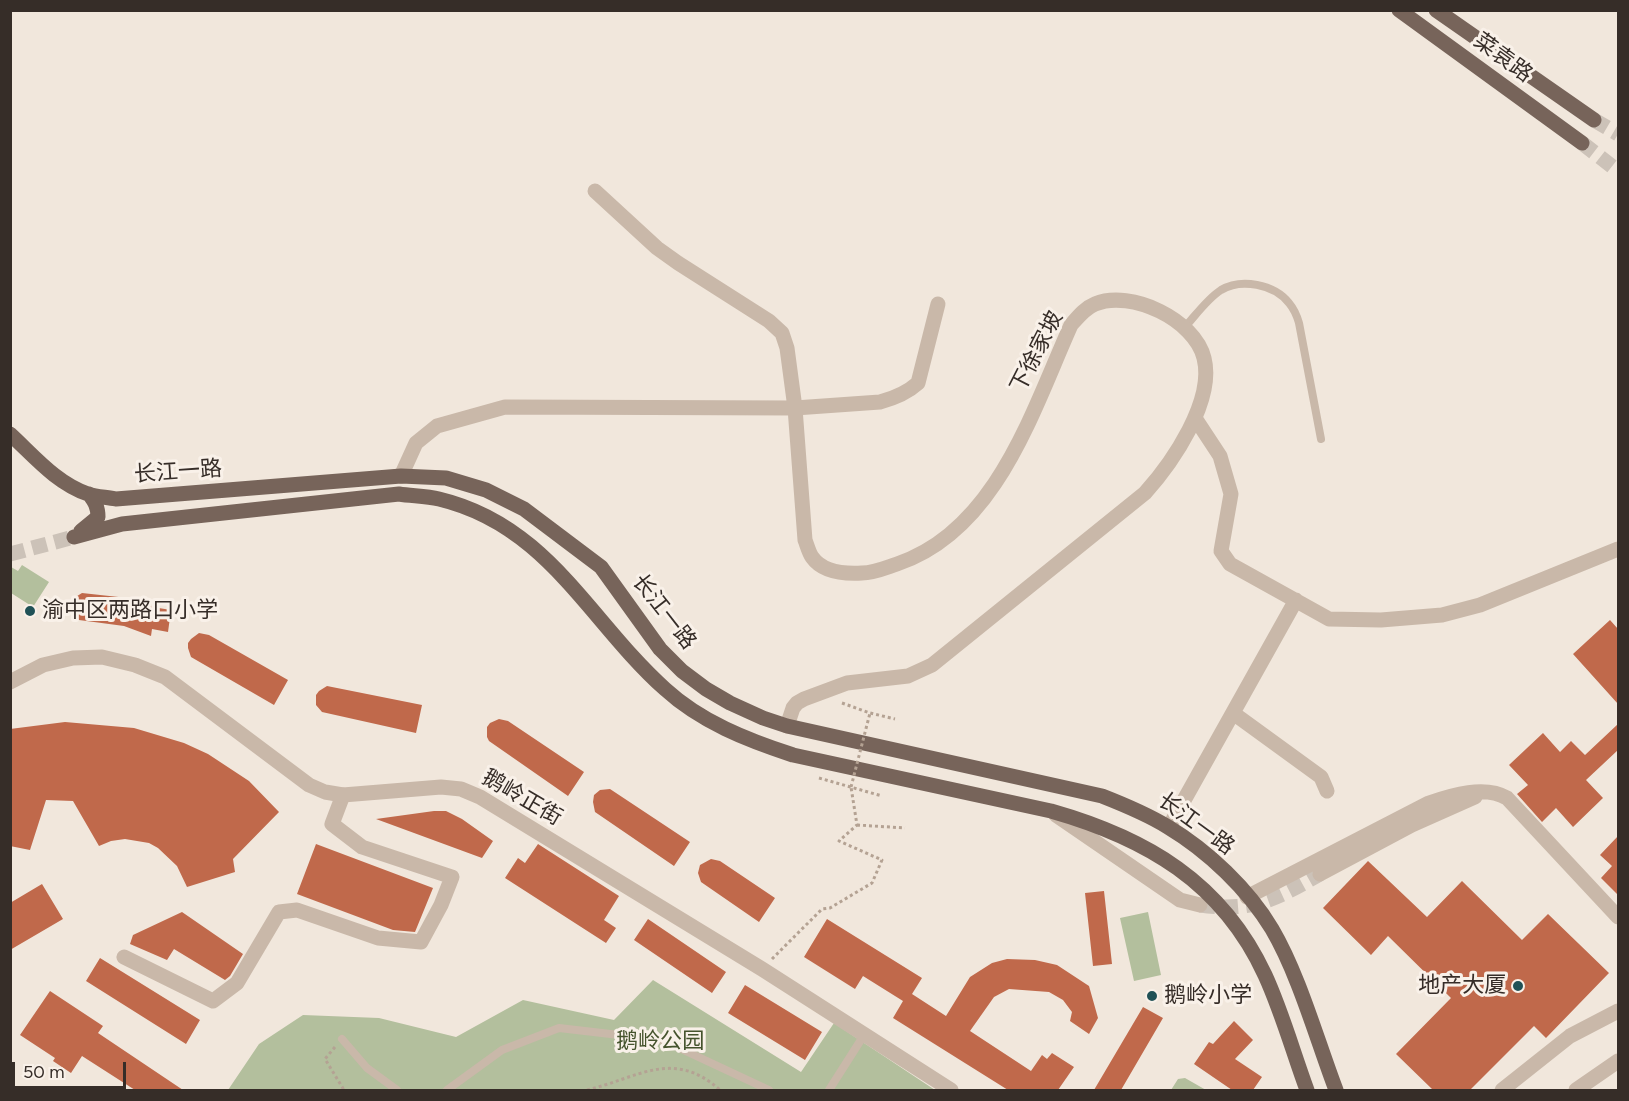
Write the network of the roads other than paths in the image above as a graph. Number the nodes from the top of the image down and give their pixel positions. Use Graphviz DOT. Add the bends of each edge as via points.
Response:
graph roads {
  1 [pos="1399,10"];
  2 [pos="1436,10"];
  3 [pos="1594,120"];
  4 [pos="1582,142"];
  5 [pos="595,191"];
  6 [pos="938,304"];
  7 [pos="1185,327"];
  8 [pos="795,408"];
  9 [pos="1195,418"];
  10 [pos="10,434"];
  11 [pos="1321,439"];
  12 [pos="401,476"];
  13 [pos="89,494"];
  14 [pos="1618,549"];
  15 [pos="1296,600"];
  16 [pos="10,682"];
  17 [pos="1233,713"];
  18 [pos="787,726"];
  19 [pos="1327,791"];
  20 [pos="1484,792"];
  21 [pos="343,795"];
  22 [pos="1051,811"];
  23 [pos="1169,827"];
  24 [pos="1320,874"];
  25 [pos="1247,897"];
  26 [pos="1200,905"];
  27 [pos="1618,917"];
  28 [pos="124,957"];
  29 [pos="1618,1011"];
  30 [pos="864,1035"];
  31 [pos="342,1039"];
  32 [pos="1618,1061"];
  33 [pos="397,1090"];
  34 [pos="447,1090"];
  35 [pos="769,1090"];
  36 [pos="829,1090"];
  37 [pos="951,1090"];
  38 [pos="1307,1090"];
  39 [pos="1336,1090"];
  40 [pos="1502,1090"];
  41 [pos="1576,1090"];
  1 -- 4 [label="main road, 菜袁路"];
  2 -- 3 [label="main road, 菜袁路"];
  5 -- 8 [label="street, 下徐家坡" via="657,248 782,333"];
  6 -- 8 [label="street" via="918,383 909,391 880,402"];
  7 -- 8 [label="street, 下徐家坡" via="1168,315 1128,301 1094,304 1081,313 1071,325 1016,448 978,507 958,529 932,548 872,573 846,574 825,568 812,557 805,540"];
  7 -- 9 [label="street, 下徐家坡" via="1197,340 1204,358 1205,377"];
  7 -- 11 [label="lane" via="1210,299 1234,285 1263,286 1288,301 1299,324"];
  8 -- 12 [label="street" via="505,407 437,426 416,443"];
  9 -- 15 [label="street" via="1220,456 1231,494 1221,550 1230,564"];
  9 -- 18 [label="street, 下徐家坡" via="1170,462 1145,493 932,666 908,676 847,683 804,699 793,708"];
  10 -- 13 [label="main road, 长江一路" via="46,468"];
  12 -- 13 [label="main road, 长江一路" via="141,498"];
  12 -- 18 [label="main road, 长江一路" via="446,478 486,490 524,509 601,567 660,649 682,671 730,703"];
  13 -- 22 [label="main road, 长江一路" via="98,517 74,537 122,524 399,494 439,499 479,513 540,552 640,665 691,710 718,725 793,755"];
  14 -- 15 [label="street" via="1480,604 1442,615 1329,619"];
  15 -- 17 [label="street"];
  16 -- 21 [label="street, 鹅岭正街" via="43,665 73,658 102,657 135,665 165,677 309,785"];
  17 -- 19 [label="street" via="1321,777"];
  17 -- 23 [label="street"];
  18 -- 23 [label="main road, 长江一路" via="1102,796"];
  20 -- 24 [label="street"];
  20 -- 25 [label="street" via="1449,796 1418,807"];
  20 -- 27 [label="street" via="1507,798"];
  21 -- 28 [label="street" via="332,824 362,847 452,876 422,942 378,938 297,910 279,912 237,983 213,1002"];
  21 -- 30 [label="street, 鹅岭正街" via="441,787 461,789 480,797"];
  22 -- 26 [label="street" via="1180,900"];
  22 -- 38 [label="main road, 长江一路" via="1090,822 1134,842 1184,873 1211,896 1232,921 1265,976"];
  23 -- 25 [label="main road, 长江一路" via="1222,870"];
  25 -- 39 [label="main road, 长江一路" via="1271,928 1289,964"];
  29 -- 40 [label="street" via="1570,1036"];
  30 -- 36 [label="lane"];
  30 -- 37 [label="street, 鹅岭正街"];
  31 -- 33 [label="lane" via="368,1068"];
  32 -- 41 [label="street"];
  34 -- 35 [label="lane" via="502,1050 559,1028 662,1040"];
}
